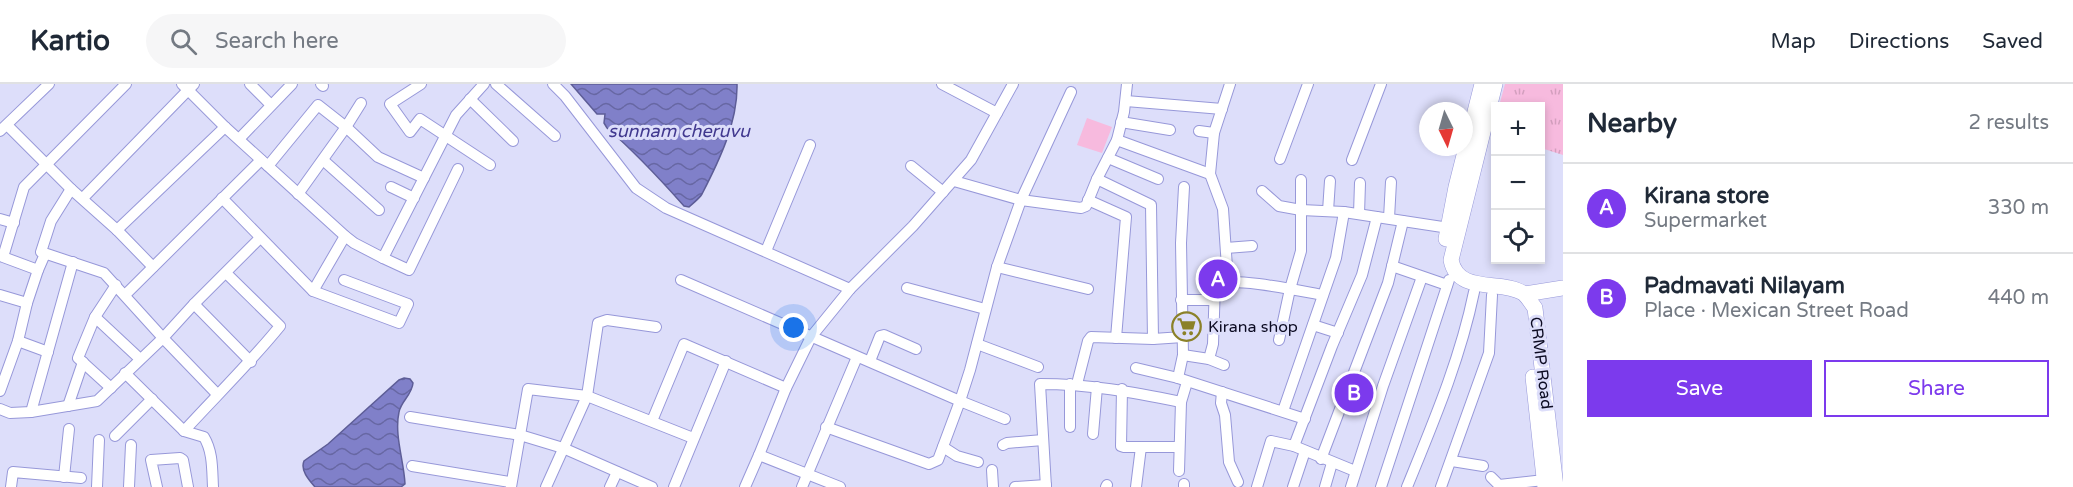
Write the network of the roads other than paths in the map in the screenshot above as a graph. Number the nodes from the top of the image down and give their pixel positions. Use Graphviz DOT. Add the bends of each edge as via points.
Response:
graph roads {
  1 [pos="49,84"];
  2 [pos="126,84"];
  3 [pos="250,84"];
  4 [pos="292,84"];
  5 [pos="420,84"];
  6 [pos="484,84"];
  7 [pos="496,84"];
  8 [pos="553,84"];
  9 [pos="942,84"];
  10 [pos="1013,84"];
  11 [pos="1127,84"];
  12 [pos="1230,84"];
  13 [pos="1308,84"];
  14 [pos="1381,84"];
  15 [pos="1482,84"];
  16 [pos="1495,84"];
  17 [pos="188,86"];
  18 [pos="1071,92"];
  19 [pos="470,99"];
  20 [pos="1126,101"];
  21 [pos="361,103"];
  22 [pos="272,105"];
  23 [pos="1222,109"];
  24 [pos="997,113"];
  25 [pos="1121,122"];
  26 [pos="225,127"];
  27 [pos="346,127"];
  28 [pos="3,128"];
  29 [pos="1170,130"];
  30 [pos="1199,131"];
  31 [pos="446,134"];
  32 [pos="1214,134"];
  33 [pos="555,136"];
  34 [pos="239,139"];
  35 [pos="1117,140"];
  36 [pos="513,141"];
  37 [pos="810,145"];
  38 [pos="1108,158"];
  39 [pos="1280,159"];
  40 [pos="323,160"];
  41 [pos="1352,160"];
  42 [pos="264,163"];
  43 [pos="47,164"];
  44 [pos="490,165"];
  45 [pos="910,166"];
  46 [pos="458,169"];
  47 [pos="1210,174"];
  48 [pos="424,178"];
  49 [pos="1097,179"];
  50 [pos="1158,179"];
  51 [pos="1301,180"];
  52 [pos="954,181"];
  53 [pos="1330,181"];
  54 [pos="1360,183"];
  55 [pos="1391,183"];
  56 [pos="391,187"];
  57 [pos="1184,187"];
  58 [pos="71,189"];
  59 [pos="1263,191"];
  60 [pos="943,192"];
  61 [pos="298,194"];
  62 [pos="83,198"];
  63 [pos="222,198"];
  64 [pos="414,198"];
  65 [pos="1020,200"];
  66 [pos="1088,200"];
  67 [pos="379,210"];
  68 [pos="1301,210"];
  69 [pos="1328,211"];
  70 [pos="1344,212"];
  71 [pos="1359,214"];
  72 [pos="1377,217"];
  73 [pos="1389,218"];
  74 [pos="0,219"];
  75 [pos="1403,221"];
  76 [pos="14,223"];
  77 [pos="1449,228"];
  78 [pos="117,230"];
  79 [pos="345,236"];
  80 [pos="260,238"];
  81 [pos="1252,246"];
  82 [pos="1226,248"];
  83 [pos="766,251"];
  84 [pos="45,254"];
  85 [pos="2,256"];
  86 [pos="383,258"];
  87 [pos="73,262"];
  88 [pos="1392,266"];
  89 [pos="153,267"];
  90 [pos="997,267"];
  91 [pos="38,270"];
  92 [pos="226,273"];
  93 [pos="1422,277"];
  94 [pos="344,280"];
  95 [pos="681,280"];
  96 [pos="1228,282"];
  97 [pos="1448,283"];
  98 [pos="116,285"];
  99 [pos="907,288"];
  100 [pos="1563,288"];
  101 [pos="850,289"];
  102 [pos="1088,289"];
  103 [pos="1290,289"];
  104 [pos="313,291"];
  105 [pos="1474,291"];
  106 [pos="1526,294"];
  107 [pos="0,295"];
  108 [pos="125,295"];
  109 [pos="1323,295"];
  110 [pos="1492,295"];
  111 [pos="1181,300"];
  112 [pos="1214,300"];
  113 [pos="27,303"];
  114 [pos="194,304"];
  115 [pos="985,309"];
  116 [pos="95,318"];
  117 [pos="1313,325"];
  118 [pos="656,327"];
  119 [pos="1338,333"];
  120 [pos="810,337"];
  121 [pos="163,338"];
  122 [pos="1116,338"];
  123 [pos="1183,338"];
  124 [pos="1153,339"];
  125 [pos="1279,340"];
  126 [pos="18,341"];
  127 [pos="977,344"];
  128 [pos="916,349"];
  129 [pos="48,352"];
  130 [pos="1183,355"];
  131 [pos="857,357"];
  132 [pos="140,359"];
  133 [pos="1209,359"];
  134 [pos="726,361"];
  135 [pos="870,361"];
  136 [pos="82,362"];
  137 [pos="251,362"];
  138 [pos="1224,365"];
  139 [pos="1038,367"];
  140 [pos="1136,368"];
  141 [pos="125,373"];
  142 [pos="3,375"];
  143 [pos="1183,380"];
  144 [pos="1074,384"];
  145 [pos="1097,387"];
  146 [pos="111,388"];
  147 [pos="786,388"];
  148 [pos="1122,390"];
  149 [pos="0,391"];
  150 [pos="1222,392"];
  151 [pos="217,394"];
  152 [pos="587,396"];
  153 [pos="152,399"];
  154 [pos="960,401"];
  155 [pos="1180,402"];
  156 [pos="68,406"];
  157 [pos="0,409"];
  158 [pos="1283,411"];
  159 [pos="31,412"];
  160 [pos="410,417"];
  161 [pos="1005,419"];
  162 [pos="1305,419"];
  163 [pos="652,421"];
  164 [pos="826,427"];
  165 [pos="1070,427"];
  166 [pos="69,429"];
  167 [pos="184,431"];
  168 [pos="1093,434"];
  169 [pos="519,435"];
  170 [pos="115,436"];
  171 [pos="693,438"];
  172 [pos="99,440"];
  173 [pos="1043,440"];
  174 [pos="131,445"];
  175 [pos="1003,445"];
  176 [pos="1294,446"];
  177 [pos="943,447"];
  178 [pos="1141,447"];
  179 [pos="1179,447"];
  180 [pos="563,448"];
  181 [pos="1305,451"];
  182 [pos="759,455"];
  183 [pos="1321,459"];
  184 [pos="1452,461"];
  185 [pos="978,462"];
  186 [pos="1332,463"];
  187 [pos="412,465"];
  188 [pos="1483,466"];
  189 [pos="992,470"];
  190 [pos="1179,471"];
  191 [pos="1355,471"];
  192 [pos="617,472"];
  193 [pos="807,473"];
  194 [pos="64,477"];
  195 [pos="1491,477"];
  196 [pos="81,478"];
  197 [pos="511,484"];
  198 [pos="1237,484"];
  199 [pos="1548,485"];
  200 [pos="1046,486"];
  201 [pos="11,487"];
  202 [pos="97,487"];
  203 [pos="129,487"];
  204 [pos="157,487"];
  205 [pos="188,487"];
  206 [pos="213,487"];
  207 [pos="546,487"];
  208 [pos="610,487"];
  209 [pos="652,487"];
  210 [pos="674,487"];
  211 [pos="745,487"];
  212 [pos="802,487"];
  213 [pos="840,487"];
  214 [pos="993,487"];
  215 [pos="1015,487"];
  216 [pos="1136,487"];
  217 [pos="1255,487"];
  218 [pos="1293,487"];
  219 [pos="1325,487"];
  220 [pos="1351,487"];
  221 [pos="1381,487"];
  222 [pos="1407,487"];
  223 [pos="1442,487"];
  1 -- 28 [label="street"];
  2 -- 43 [label="street"];
  3 -- 22 [label="street"];
  4 -- 22 [label="street"];
  5 -- 31 [label="street" via="390,104 410,132 420,119"];
  6 -- 19 [label="street"];
  7 -- 33 [label="street"];
  8 -- 83 [label="street" via="636,188 666,208"];
  9 -- 24 [label="street"];
  10 -- 24 [label="street"];
  11 -- 20 [label="street"];
  12 -- 23 [label="street"];
  13 -- 39 [label="street"];
  14 -- 41 [label="street"];
  15 -- 77 [label="main road"];
  16 -- 106 [label="main road, CRMP Road" via="1452,268 1458,276 1477,284"];
  17 -- 26 [label="street"];
  17 -- 62 [label="street"];
  18 -- 65 [label="street"];
  19 -- 31 [label="street"];
  19 -- 36 [label="street"];
  20 -- 23 [label="street"];
  20 -- 25 [label="street"];
  21 -- 27 [label="street"];
  22 -- 34 [label="street"];
  23 -- 32 [label="street"];
  24 -- 52 [label="street" via="971,160"];
  25 -- 29 [label="street"];
  25 -- 35 [label="street"];
  26 -- 34 [label="street"];
  26 -- 78 [label="street"];
  27 -- 40 [label="street"];
  27 -- 42 [label="street" via="318,105"];
  27 -- 48 [label="street" via="378,157"];
  28 -- 43 [label="street"];
  30 -- 32 [label="street"];
  31 -- 44 [label="street"];
  31 -- 48 [label="street"];
  32 -- 47 [label="street"];
  34 -- 42 [label="street"];
  35 -- 38 [label="street"];
  35 -- 47 [label="street"];
  37 -- 83 [label="street"];
  38 -- 49 [label="street"];
  38 -- 50 [label="street"];
  40 -- 61 [label="street"];
  40 -- 67 [label="street"];
  42 -- 61 [label="street"];
  42 -- 63 [label="street"];
  43 -- 58 [label="street"];
  43 -- 76 [label="street" via="24,187"];
  45 -- 60 [label="street"];
  46 -- 86 [label="street" via="409,270"];
  47 -- 82 [label="street" via="1223,209"];
  48 -- 64 [label="street"];
  49 -- 66 [label="street"];
  49 -- 124 [label="street" via="1150,205"];
  51 -- 68 [label="street"];
  52 -- 60 [label="street"];
  52 -- 65 [label="street"];
  53 -- 69 [label="street"];
  54 -- 71 [label="street"];
  55 -- 73 [label="street"];
  56 -- 64 [label="street"];
  57 -- 111 [label="street"];
  58 -- 62 [label="street"];
  58 -- 84 [label="street" via="51,221 41,252"];
  59 -- 68 [label="street" via="1279,206"];
  60 -- 101 [label="street"];
  61 -- 79 [label="street"];
  62 -- 78 [label="street"];
  63 -- 80 [label="street"];
  63 -- 89 [label="street"];
  64 -- 86 [label="street"];
  65 -- 66 [label="street" via="1081,208"];
  65 -- 90 [label="street"];
  66 -- 122 [label="street" via="1126,217"];
  68 -- 69 [label="street"];
  68 -- 103 [label="street" via="1301,250"];
  69 -- 70 [label="street"];
  70 -- 71 [label="street"];
  70 -- 109 [label="street" via="1336,258"];
  71 -- 72 [label="street"];
  72 -- 73 [label="street"];
  72 -- 119 [label="street" via="1362,275"];
  73 -- 75 [label="street"];
  74 -- 76 [label="street"];
  75 -- 77 [label="street"];
  75 -- 88 [label="street"];
  76 -- 85 [label="street"];
  77 -- 97 [label="main road" via="1442,263"];
  78 -- 89 [label="street"];
  79 -- 86 [label="street"];
  79 -- 104 [label="street"];
  80 -- 92 [label="street"];
  80 -- 104 [label="street"];
  81 -- 82 [label="street"];
  82 -- 96 [label="street"];
  83 -- 101 [label="street"];
  84 -- 87 [label="street"];
  84 -- 91 [label="street"];
  85 -- 91 [label="street"];
  87 -- 98 [label="street" via="104,273"];
  87 -- 129 [label="street"];
  88 -- 93 [label="street"];
  88 -- 183 [label="street"];
  89 -- 108 [label="street"];
  90 -- 102 [label="street"];
  90 -- 115 [label="street"];
  91 -- 113 [label="street"];
  92 -- 114 [label="street"];
  92 -- 137 [label="street" via="280,326"];
  93 -- 97 [label="street"];
  93 -- 191 [label="street"];
  94 -- 104 [label="street" via="408,304 399,323"];
  95 -- 120 [label="street"];
  96 -- 103 [label="street"];
  96 -- 112 [label="street" via="1215,284"];
  97 -- 105 [label="main road, CRMP Road"];
  97 -- 221 [label="street"];
  98 -- 108 [label="street"];
  98 -- 116 [label="street"];
  99 -- 115 [label="street"];
  100 -- 106 [label="main road"];
  101 -- 120 [label="street"];
  103 -- 109 [label="street"];
  103 -- 125 [label="street"];
  105 -- 110 [label="main road, CRMP Road"];
  105 -- 222 [label="street" via="1454,369"];
  106 -- 199 [label="main road, CRMP Road" via="1535,308"];
  107 -- 113 [label="street"];
  108 -- 121 [label="street"];
  109 -- 117 [label="street"];
  110 -- 184 [label="street" via="1489,353"];
  110 -- 199 [label="main road, CRMP Road" via="1515,298 1526,314"];
  111 -- 112 [label="street"];
  111 -- 123 [label="street"];
  112 -- 133 [label="street"];
  113 -- 126 [label="street"];
  114 -- 121 [label="street"];
  114 -- 137 [label="street"];
  115 -- 127 [label="street"];
  116 -- 132 [label="street"];
  116 -- 136 [label="street" via="78,358"];
  117 -- 119 [label="street"];
  117 -- 158 [label="street"];
  118 -- 152 [label="street" via="607,320 598,323"];
  119 -- 162 [label="street"];
  120 -- 131 [label="street"];
  120 -- 147 [label="street"];
  121 -- 132 [label="street"];
  121 -- 151 [label="street"];
  122 -- 124 [label="street"];
  122 -- 144 [label="street" via="1089,339"];
  123 -- 124 [label="street"];
  123 -- 130 [label="street"];
  126 -- 129 [label="street"];
  126 -- 142 [label="street"];
  127 -- 139 [label="street"];
  127 -- 154 [label="street"];
  128 -- 135 [label="street" via="880,336"];
  129 -- 159 [label="street"];
  130 -- 133 [label="street"];
  130 -- 143 [label="street"];
  131 -- 135 [label="street"];
  131 -- 164 [label="street"];
  132 -- 141 [label="street"];
  133 -- 138 [label="street"];
  134 -- 147 [label="street"];
  134 -- 163 [label="street" via="684,344"];
  134 -- 171 [label="street"];
  135 -- 154 [label="street"];
  136 -- 146 [label="street"];
  136 -- 156 [label="street"];
  137 -- 151 [label="street"];
  140 -- 143 [label="street"];
  141 -- 146 [label="street"];
  141 -- 153 [label="street"];
  142 -- 149 [label="street"];
  143 -- 150 [label="street"];
  143 -- 155 [label="street"];
  144 -- 145 [label="street"];
  144 -- 165 [label="street"];
  144 -- 173 [label="street" via="1040,384"];
  145 -- 148 [label="street"];
  145 -- 168 [label="street"];
  146 -- 156 [label="street" via="97,400"];
  147 -- 182 [label="street"];
  148 -- 155 [label="street"];
  148 -- 178 [label="street" via="1120,443 1124,447"];
  150 -- 158 [label="street"];
  150 -- 198 [label="street" via="1229,462"];
  151 -- 167 [label="street"];
  152 -- 163 [label="street"];
  152 -- 169 [label="street" via="528,390"];
  152 -- 180 [label="street"];
  153 -- 167 [label="street"];
  153 -- 170 [label="street"];
  154 -- 161 [label="street"];
  154 -- 177 [label="street"];
  155 -- 179 [label="street"];
  156 -- 159 [label="street"];
  157 -- 159 [label="street" via="9,413"];
  158 -- 162 [label="street"];
  160 -- 169 [label="street"];
  162 -- 176 [label="street"];
  163 -- 171 [label="street"];
  164 -- 177 [label="street" via="929,464 938,460"];
  164 -- 193 [label="street"];
  166 -- 194 [label="street"];
  167 -- 206 [label="street" via="204,437 210,446"];
  169 -- 180 [label="street"];
  169 -- 197 [label="street"];
  171 -- 210 [label="street"];
  172 -- 202 [label="street"];
  173 -- 175 [label="street"];
  173 -- 200 [label="street"];
  174 -- 203 [label="street"];
  176 -- 181 [label="street"];
  176 -- 217 [label="street" via="1270,441"];
  177 -- 185 [label="street"];
  178 -- 179 [label="street"];
  178 -- 216 [label="street"];
  179 -- 190 [label="street"];
  180 -- 192 [label="street"];
  180 -- 207 [label="street"];
  181 -- 183 [label="street"];
  181 -- 218 [label="street"];
  182 -- 193 [label="street"];
  182 -- 211 [label="street"];
  183 -- 186 [label="street"];
  184 -- 188 [label="street"];
  184 -- 223 [label="street"];
  186 -- 191 [label="street"];
  186 -- 219 [label="street"];
  187 -- 197 [label="street"];
  189 -- 214 [label="street"];
  191 -- 220 [label="street"];
  192 -- 208 [label="street"];
  192 -- 209 [label="street"];
  193 -- 212 [label="street"];
  193 -- 213 [label="street"];
  194 -- 196 [label="street"];
  194 -- 201 [label="street" via="13,472"];
  195 -- 199 [label="street" via="1499,486"];
  198 -- 217 [label="street"];
  200 -- 215 [label="street"];
  204 -- 205 [label="street" via="151,460 180,458"];
}
